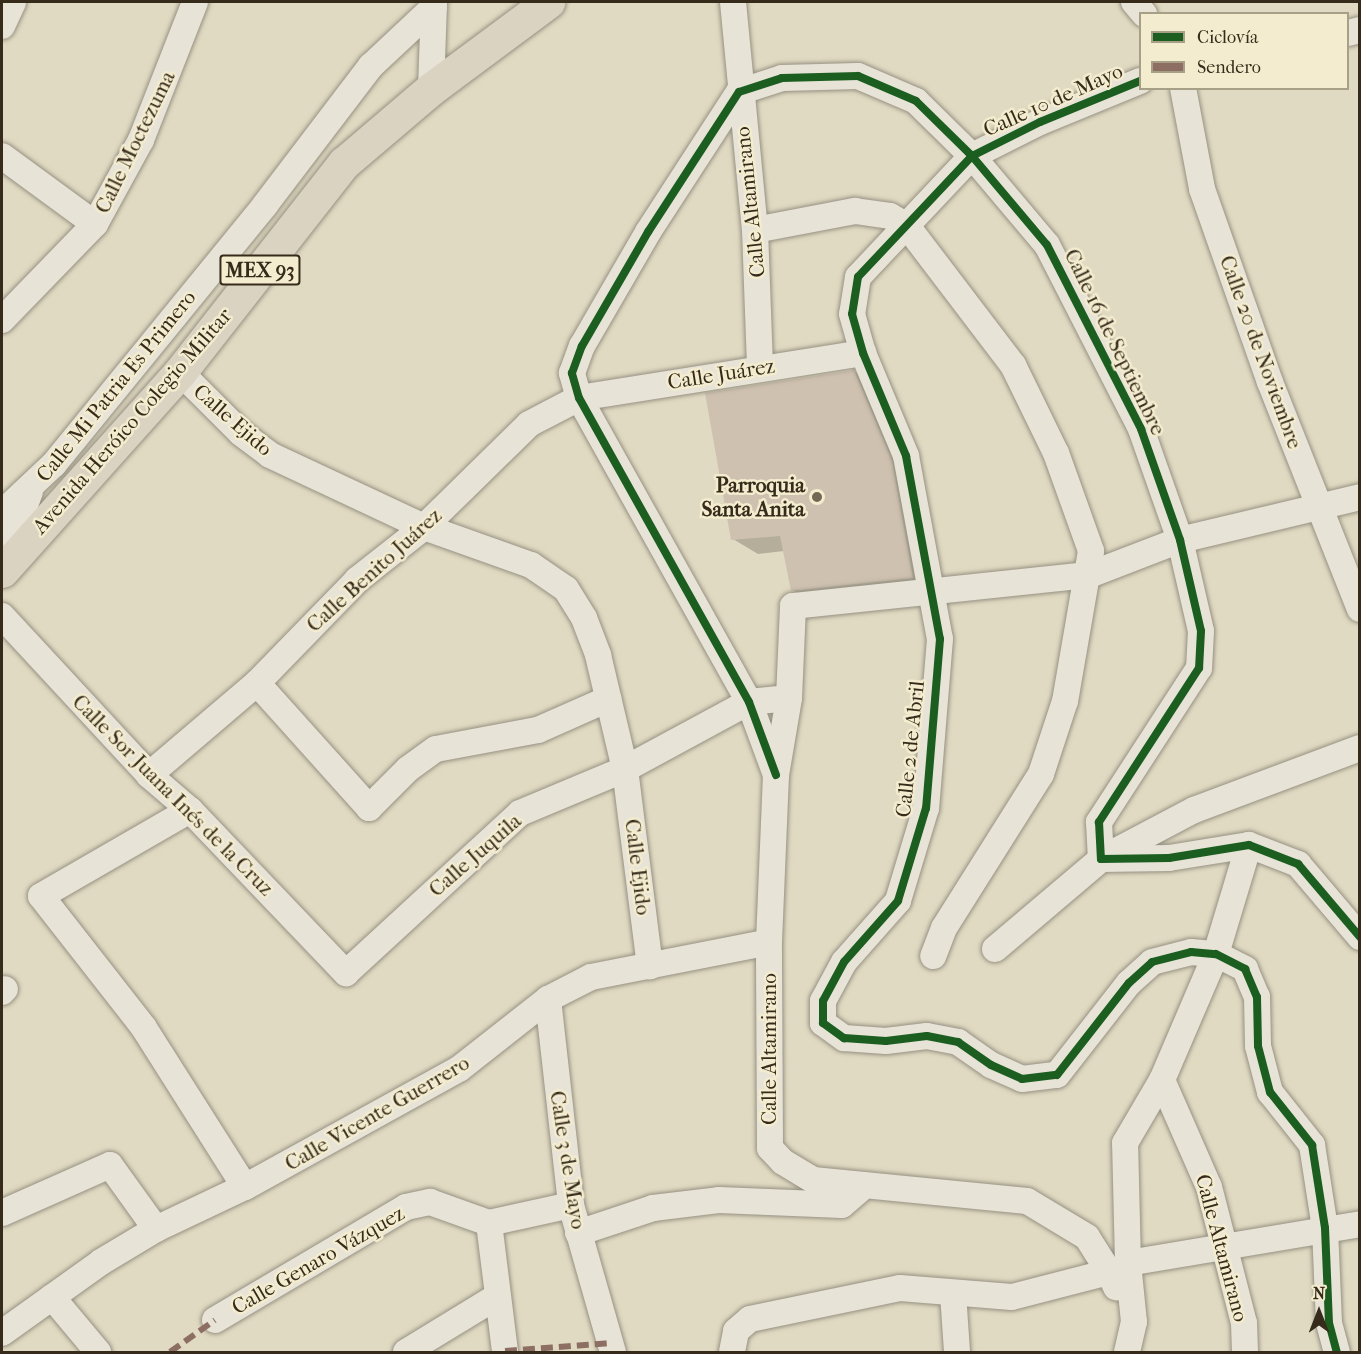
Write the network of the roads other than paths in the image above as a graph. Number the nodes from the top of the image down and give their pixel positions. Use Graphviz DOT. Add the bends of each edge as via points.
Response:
graph roads {
  1 [pos="13,2"];
  2 [pos="195,2"];
  3 [pos="548,2"];
  4 [pos="733,2"];
  5 [pos="434,4"];
  6 [pos="2,26"];
  7 [pos="1139,81"];
  8 [pos="431,89"];
  9 [pos="1183,90"];
  10 [pos="739,92"];
  11 [pos="2,156"];
  12 [pos="972,156"];
  13 [pos="95,224"];
  14 [pos="907,226"];
  15 [pos="755,230"];
  16 [pos="2,320"];
  17 [pos="863,353"];
  18 [pos="760,367"];
  19 [pos="180,372"];
  20 [pos="579,399"];
  21 [pos="31,489"];
  22 [pos="1359,497"];
  23 [pos="1318,508"];
  24 [pos="2,513"];
  25 [pos="424,527"];
  26 [pos="1180,540"];
  27 [pos="2,548"];
  28 [pos="2,570"];
  29 [pos="1089,575"];
  30 [pos="934,593"];
  31 [pos="1359,609"];
  32 [pos="2,616"];
  33 [pos="257,683"];
  34 [pos="789,698"];
  35 [pos="608,699"];
  36 [pos="748,702"];
  37 [pos="1359,748"];
  38 [pos="626,769"];
  39 [pos="149,775"];
  40 [pos="776,775"];
  41 [pos="190,810"];
  42 [pos="1249,845"];
  43 [pos="1101,859"];
  44 [pos="1359,937"];
  45 [pos="769,942"];
  46 [pos="995,949"];
  47 [pos="1216,954"];
  48 [pos="933,956"];
  49 [pos="650,966"];
  50 [pos="346,973"];
  51 [pos="548,999"];
  52 [pos="1162,1080"];
  53 [pos="865,1185"];
  54 [pos="245,1187"];
  55 [pos="571,1205"];
  56 [pos="2,1213"];
  57 [pos="489,1223"];
  58 [pos="1359,1224"];
  59 [pos="1324,1228"];
  60 [pos="156,1229"];
  61 [pos="578,1233"];
  62 [pos="1224,1244"];
  63 [pos="1119,1268"];
  64 [pos="953,1293"];
  65 [pos="52,1296"];
  66 [pos="496,1296"];
  67 [pos="215,1320"];
  68 [pos="2,1333"];
  69 [pos="98,1353"];
  70 [pos="406,1353"];
  71 [pos="505,1353"];
  72 [pos="613,1353"];
  73 [pos="732,1353"];
  74 [pos="957,1353"];
  75 [pos="1127,1353"];
  76 [pos="1245,1353"];
  77 [pos="1337,1353"];
  1 -- 6 [label="street"];
  2 -- 13 [label="street, Calle Moctezuma" via="141,140"];
  3 -- 8 [label="main road, Avenida Heróico Colegio Militar / MEX 93"];
  4 -- 10 [label="street, Calle Altamirano"];
  5 -- 8 [label="street"];
  5 -- 21 [label="street, Calle Mi Patria Es Primero" via="371,66 265,205"];
  7 -- 12 [label="street, Calle 10 de Mayo" via="1040,122"];
  8 -- 19 [label="main road, Avenida Heróico Colegio Militar / MEX 93" via="344,163"];
  9 -- 23 [label="street, Calle 20 de Noviembre" via="1202,189"];
  10 -- 12 [label="street, Calle 16 de Septiembre" via="782,78 858,76 916,101"];
  10 -- 15 [label="street, Calle Altamirano"];
  10 -- 20 [label="street" via="648,232 582,346 572,373"];
  11 -- 13 [label="street"];
  12 -- 14 [label="street, Calle 10 de Mayo"];
  12 -- 26 [label="street, Calle 16 de Septiembre" via="1047,245 1141,429"];
  13 -- 16 [label="street, Calle Moctezuma"];
  14 -- 15 [label="street" via="890,216 855,211"];
  14 -- 17 [label="street, Calle 10 de Mayo" via="858,277 852,314"];
  14 -- 29 [label="street" via="1013,365 1056,453 1091,550"];
  15 -- 18 [label="street, Calle Altamirano"];
  17 -- 18 [label="street, Calle Juárez"];
  17 -- 30 [label="street, Calle 2 de Abril" via="906,456"];
  18 -- 20 [label="street, Calle Juárez"];
  19 -- 25 [label="street, Calle Ejido" via="241,433 270,455"];
  19 -- 28 [label="main road, Avenida Heróico Colegio Militar / MEX 93"];
  20 -- 25 [label="street, Calle Benito Juárez" via="529,424"];
  20 -- 36 [label="street"];
  21 -- 24 [label="street, Calle Mi Patria Es Primero"];
  21 -- 27 [label="street" via="20,519"];
  22 -- 23 [label="street"];
  23 -- 26 [label="street"];
  23 -- 31 [label="street, Calle 20 de Noviembre"];
  25 -- 33 [label="street, Calle Benito Juárez" via="357,580"];
  25 -- 35 [label="street, Calle Ejido" via="531,565 566,589 584,618"];
  26 -- 29 [label="street"];
  26 -- 43 [label="street, Calle 16 de Septiembre" via="1201,631 1199,668 1099,822"];
  29 -- 30 [label="street"];
  29 -- 48 [label="street" via="1065,701 1041,774 1015,821 944,928"];
  30 -- 34 [label="street, Calle Altamirano" via="793,606"];
  30 -- 47 [label="street, Calle 2 de Abril" via="940,639 926,808 898,902 844,962 823,1001 823,1023 844,1038 886,1041 927,1035 958,1042 991,1065 1022,1079 1057,1076 1129,983 1152,962 1191,952"];
  32 -- 39 [label="street, Calle Sor Juana Inés de la Cruz"];
  33 -- 35 [label="street" via="369,808 408,769 436,749 537,730"];
  33 -- 39 [label="street, Calle Benito Juárez"];
  34 -- 36 [label="street"];
  34 -- 40 [label="street, Calle Altamirano"];
  35 -- 38 [label="street, Calle Ejido"];
  36 -- 38 [label="street, Calle Juquila"];
  36 -- 40 [label="street"];
  37 -- 43 [label="street" via="1194,810"];
  38 -- 49 [label="street, Calle Ejido"];
  38 -- 50 [label="street, Calle Juquila" via="520,813"];
  39 -- 41 [label="street, Calle Sor Juana Inés de la Cruz"];
  40 -- 45 [label="street, Calle Altamirano"];
  41 -- 50 [label="street, Calle Sor Juana Inés de la Cruz"];
  41 -- 54 [label="street" via="41,896 144,1028"];
  42 -- 43 [label="street" via="1169,858"];
  42 -- 44 [label="street" via="1298,864"];
  42 -- 47 [label="street"];
  43 -- 46 [label="street"];
  45 -- 49 [label="street, Calle Vicente Guerrero"];
  45 -- 53 [label="street, Calle Altamirano" via="770,1148 783,1162 813,1180"];
  47 -- 52 [label="street"];
  47 -- 59 [label="street, Calle 2 de Abril" via="1245,969 1257,997 1258,1046 1270,1092 1312,1145"];
  49 -- 51 [label="street, Calle Vicente Guerrero" via="591,977"];
  51 -- 54 [label="street, Calle Vicente Guerrero" via="459,1069"];
  51 -- 55 [label="street, Calle 3 de Mayo"];
  52 -- 62 [label="street, Calle Altamirano" via="1209,1186"];
  52 -- 63 [label="street" via="1125,1143"];
  53 -- 61 [label="street" via="842,1205 719,1200 653,1208"];
  53 -- 63 [label="street, Calle Altamirano" via="1027,1201 1087,1237"];
  54 -- 60 [label="street, Calle Vicente Guerrero"];
  55 -- 57 [label="street"];
  55 -- 61 [label="street, Calle 3 de Mayo"];
  56 -- 60 [label="street" via="110,1165"];
  57 -- 66 [label="street"];
  57 -- 67 [label="street, Calle Genaro Vázquez" via="430,1202 406,1207"];
  58 -- 59 [label="street"];
  59 -- 62 [label="street"];
  59 -- 77 [label="street, Calle 2 de Abril" via="1329,1323"];
  60 -- 65 [label="street, Calle Vicente Guerrero"];
  61 -- 72 [label="street, Calle 3 de Mayo"];
  62 -- 63 [label="street"];
  62 -- 76 [label="street, Calle Altamirano" via="1244,1323"];
  63 -- 64 [label="street" via="1012,1297"];
  63 -- 75 [label="street" via="1134,1322"];
  64 -- 73 [label="street" via="900,1288 750,1319 736,1331"];
  64 -- 74 [label="street"];
  65 -- 68 [label="street, Calle Vicente Guerrero"];
  65 -- 69 [label="street"];
  66 -- 70 [label="street"];
  66 -- 71 [label="street"];
}
